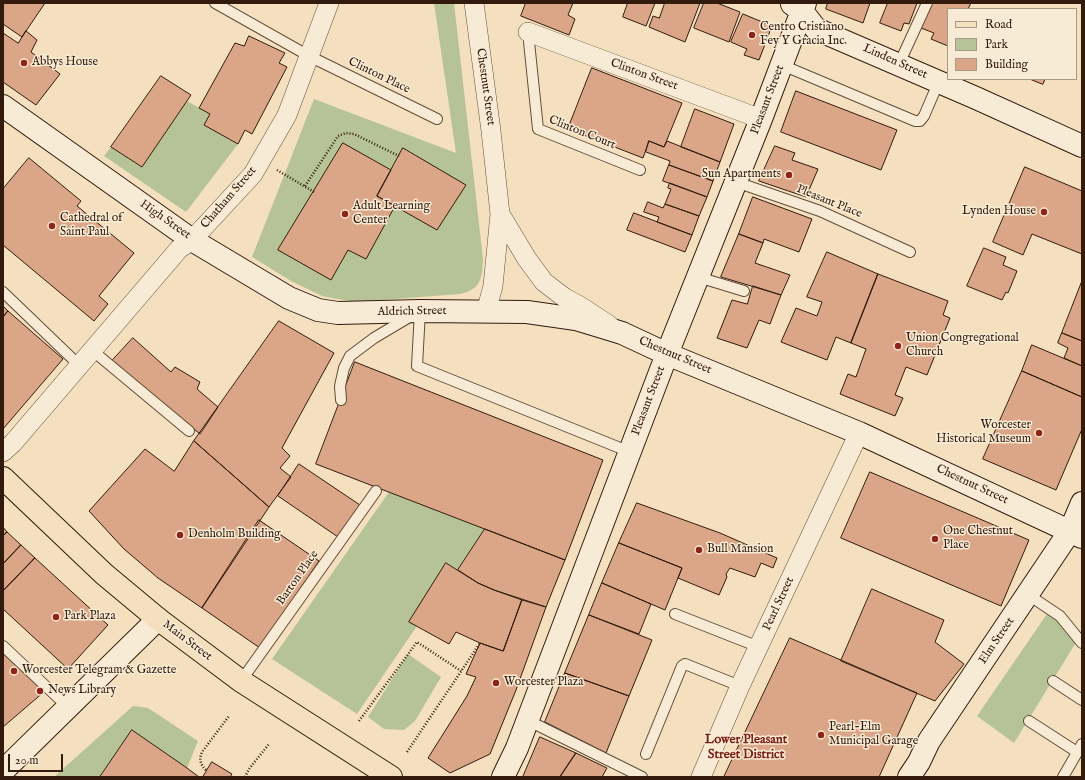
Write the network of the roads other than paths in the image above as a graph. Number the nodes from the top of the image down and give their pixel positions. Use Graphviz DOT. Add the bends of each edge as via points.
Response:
graph roads {
  1 [pos="214,3"];
  2 [pos="329,3"];
  3 [pos="474,3"];
  4 [pos="927,3"];
  5 [pos="799,6"];
  6 [pos="528,32"];
  7 [pos="309,56"];
  8 [pos="899,64"];
  9 [pos="782,65"];
  10 [pos="938,81"];
  11 [pos="3,106"];
  12 [pos="437,119"];
  13 [pos="761,119"];
  14 [pos="1082,146"];
  15 [pos="640,170"];
  16 [pos="736,182"];
  17 [pos="500,214"];
  18 [pos="192,240"];
  19 [pos="910,252"];
  20 [pos="698,277"];
  21 [pos="744,291"];
  22 [pos="3,292"];
  23 [pos="420,311"];
  24 [pos="486,312"];
  25 [pos="338,313"];
  26 [pos="622,333"];
  27 [pos="92,351"];
  28 [pos="667,354"];
  29 [pos="80,366"];
  30 [pos="341,400"];
  31 [pos="189,431"];
  32 [pos="859,433"];
  33 [pos="3,452"];
  34 [pos="630,452"];
  35 [pos="3,478"];
  36 [pos="376,490"];
  37 [pos="1082,503"];
  38 [pos="1076,534"];
  39 [pos="1027,594"];
  40 [pos="675,614"];
  41 [pos="158,619"];
  42 [pos="1082,642"];
  43 [pos="3,646"];
  44 [pos="759,647"];
  45 [pos="241,681"];
  46 [pos="1053,681"];
  47 [pos="740,686"];
  48 [pos="1082,700"];
  49 [pos="69,708"];
  50 [pos="527,720"];
  51 [pos="1029,721"];
  52 [pos="1080,748"];
  53 [pos="646,754"];
  54 [pos="3,771"];
  55 [pos="916,772"];
  56 [pos="391,777"];
  57 [pos="503,777"];
  58 [pos="642,777"];
  59 [pos="700,777"];
  60 [pos="1063,777"];
  1 -- 7 [label="lane, Clinton Place"];
  2 -- 7 [label="street, Chatham Street"];
  3 -- 17 [label="street, Chestnut Street"];
  4 -- 8 [label="lane"];
  5 -- 8 [label="main road, Linden Street" via="816,29"];
  5 -- 9 [label="main road, Pleasant Street"];
  6 -- 13 [label="street, Clinton Street"];
  6 -- 15 [label="lane, Clinton Court" via="538,129"];
  7 -- 12 [label="lane, Clinton Place"];
  7 -- 18 [label="street, Chatham Street" via="287,115 253,174"];
  8 -- 10 [label="main road, Linden Street"];
  9 -- 10 [label="lane" via="914,121 920,121 924,116"];
  9 -- 13 [label="main road, Pleasant Street"];
  10 -- 14 [label="main road, Linden Street"];
  11 -- 18 [label="main road, High Street"];
  13 -- 16 [label="main road, Pleasant Street"];
  16 -- 19 [label="lane, Pleasant Place" via="820,211"];
  16 -- 20 [label="main road, Pleasant Street"];
  17 -- 24 [label="street" via="493,286"];
  17 -- 26 [label="street, Chestnut Street" via="526,259 544,282"];
  18 -- 25 [label="main road, High Street" via="289,298 318,310"];
  18 -- 27 [label="street, Chatham Street" via="179,249"];
  20 -- 21 [label="lane"];
  20 -- 28 [label="main road, Pleasant Street"];
  22 -- 29 [label="lane"];
  23 -- 24 [label="main road, Aldrich Street"];
  23 -- 25 [label="main road, Aldrich Street"];
  23 -- 30 [label="lane" via="374,338 350,356 340,386"];
  23 -- 34 [label="lane" via="417,366"];
  24 -- 26 [label="main road, Aldrich Street" via="526,312 576,319"];
  26 -- 28 [label="main road, Chestnut Street"];
  27 -- 29 [label="street, Chatham Street"];
  27 -- 31 [label="lane"];
  28 -- 32 [label="main road, Chestnut Street"];
  28 -- 34 [label="main road, Pleasant Street"];
  29 -- 33 [label="street, Chatham Street"];
  32 -- 38 [label="main road, Chestnut Street"];
  32 -- 44 [label="street, Pearl Street"];
  34 -- 50 [label="main road, Pleasant Street"];
  35 -- 41 [label="main road, Main Street" via="104,574"];
  36 -- 45 [label="lane, Barton Place"];
  37 -- 38 [label="main road, Elm Street"];
  38 -- 39 [label="main road, Elm Street"];
  39 -- 42 [label="lane" via="1060,616"];
  39 -- 55 [label="main road, Elm Street" via="929,741"];
  40 -- 44 [label="lane"];
  41 -- 45 [label="main road, Main Street"];
  41 -- 49 [label="main road"];
  43 -- 49 [label="lane"];
  44 -- 47 [label="street, Pearl Street"];
  45 -- 56 [label="main road, Main Street"];
  46 -- 48 [label="lane"];
  47 -- 53 [label="lane" via="685,664 682,666"];
  47 -- 59 [label="street, Pearl Street"];
  49 -- 54 [label="main road"];
  50 -- 57 [label="main road, Pleasant Street"];
  50 -- 58 [label="lane"];
  51 -- 52 [label="lane"];
  52 -- 60 [label="lane"];
}
